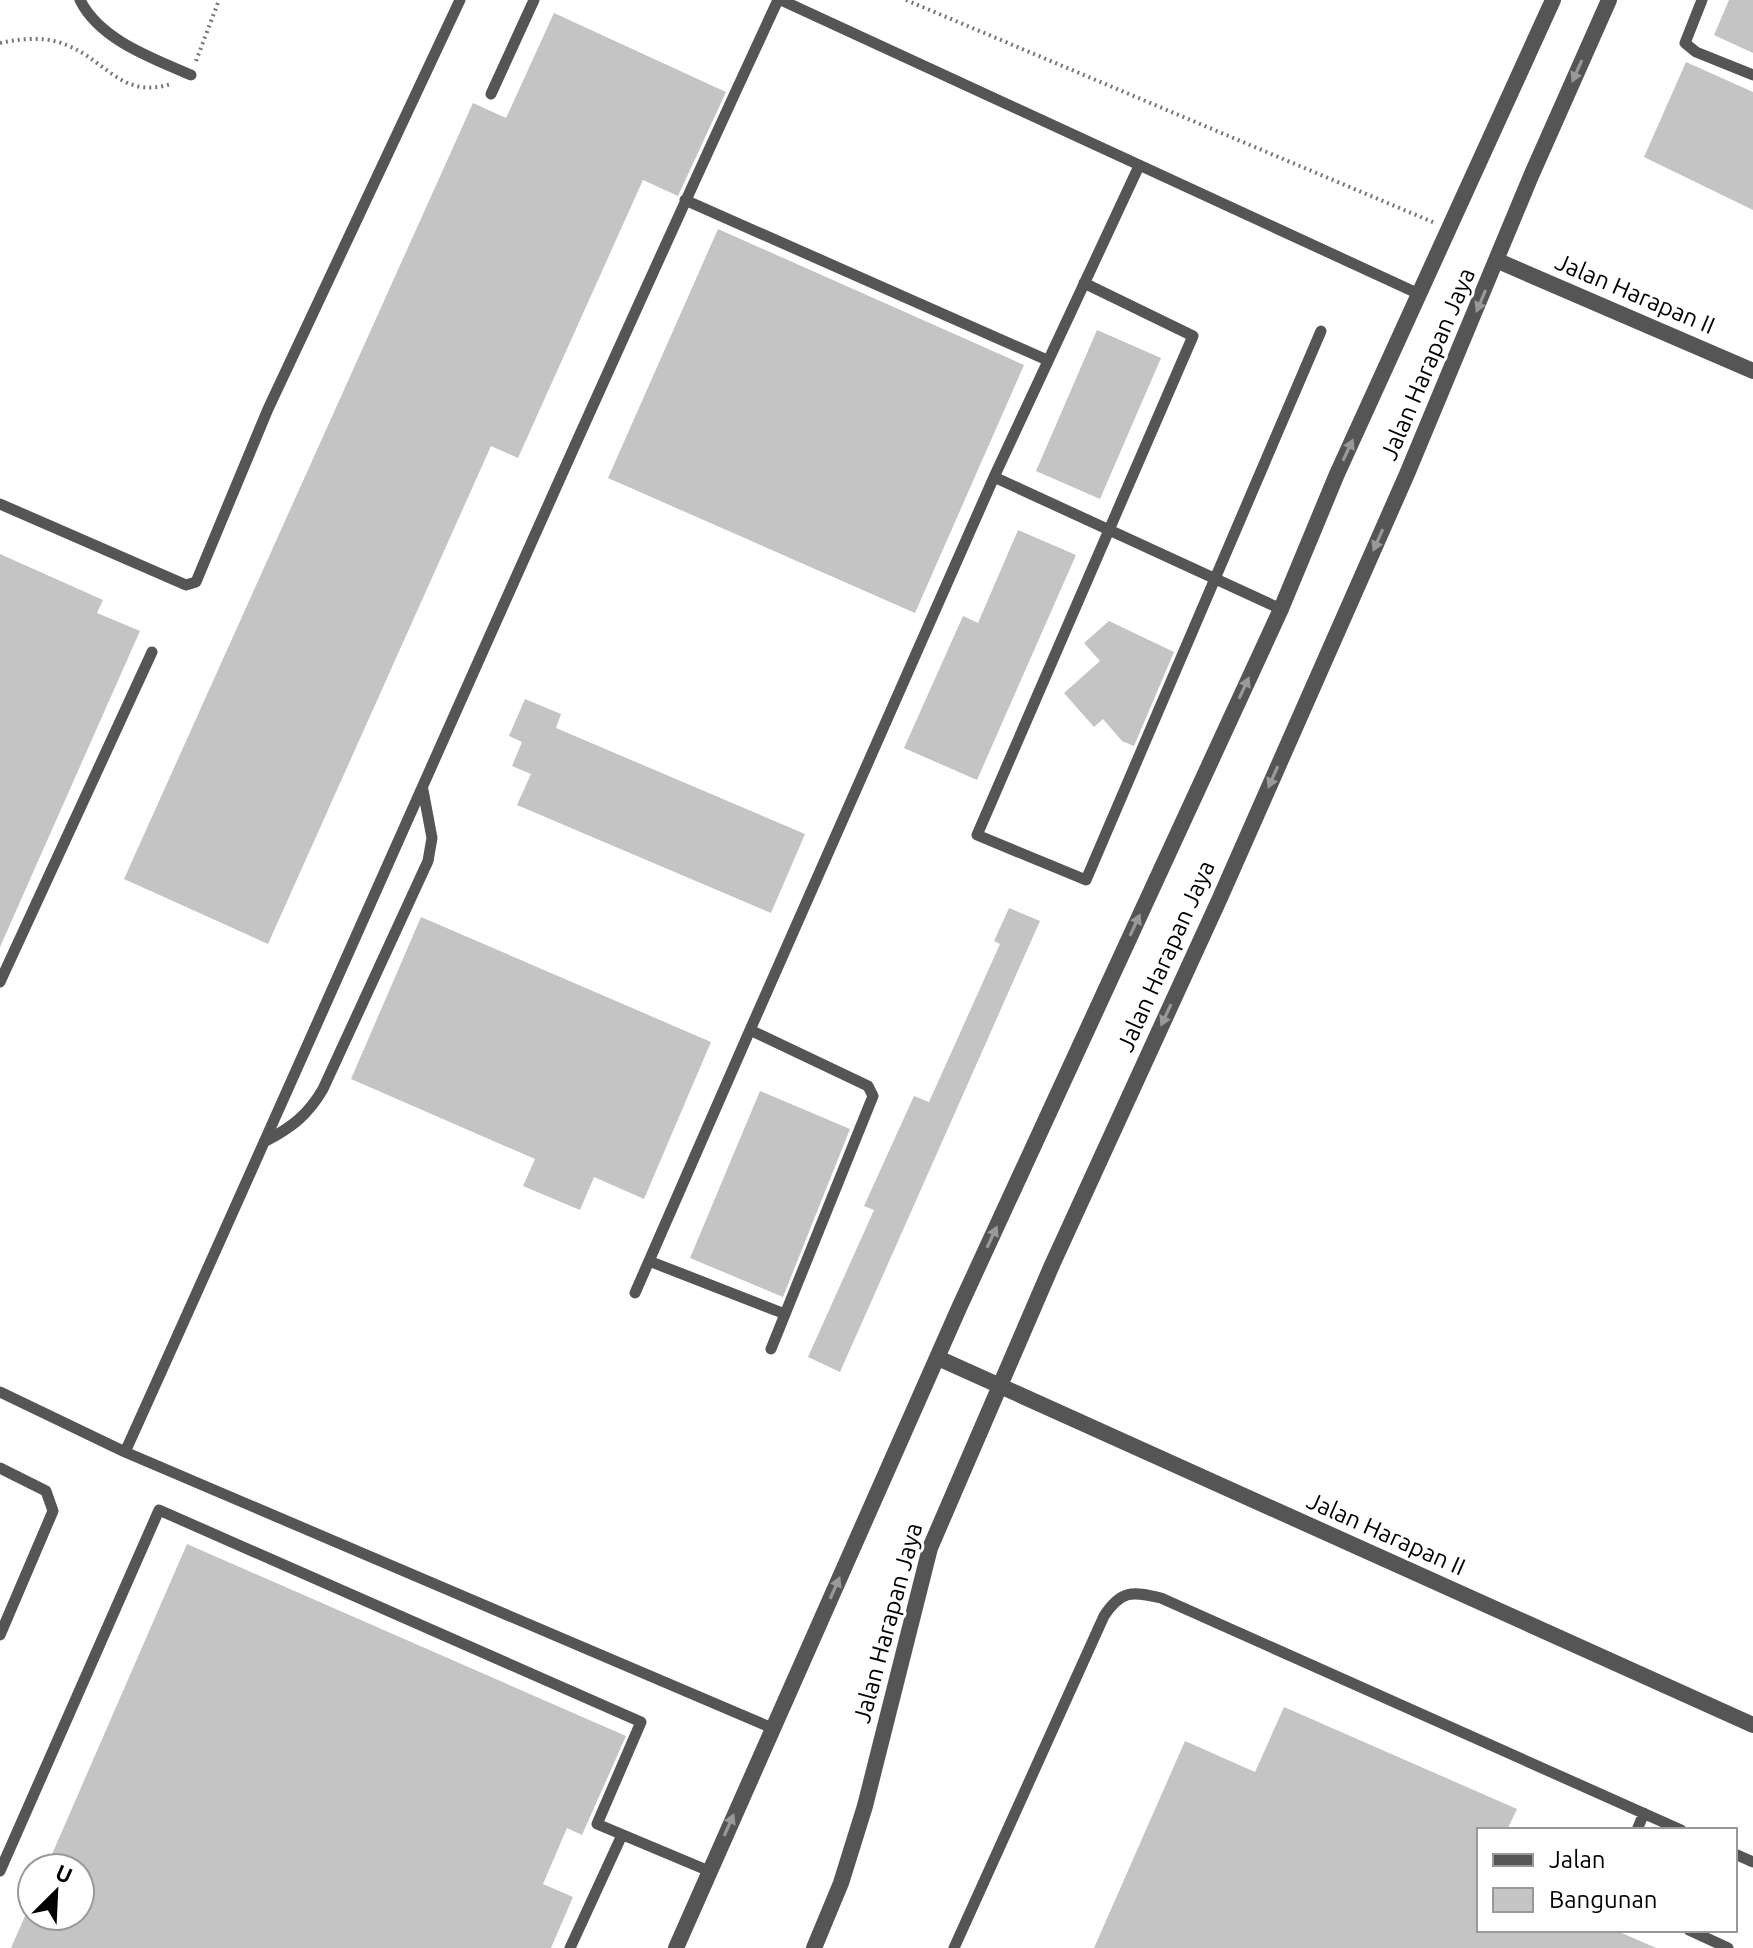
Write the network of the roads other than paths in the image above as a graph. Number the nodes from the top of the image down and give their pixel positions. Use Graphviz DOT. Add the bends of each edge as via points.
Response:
graph roads {
  1 [pos="80,0"];
  2 [pos="460,0"];
  3 [pos="534,0"];
  4 [pos="780,0"];
  5 [pos="1553,0"];
  6 [pos="1609,0"];
  7 [pos="1702,0"];
  8 [pos="191,75"];
  9 [pos="1753,75"];
  10 [pos="491,94"];
  11 [pos="1139,166"];
  12 [pos="685,200"];
  13 [pos="1498,261"];
  14 [pos="1084,283"];
  15 [pos="1419,294"];
  16 [pos="1321,331"];
  17 [pos="1047,360"];
  18 [pos="1753,371"];
  19 [pos="994,477"];
  20 [pos="0,504"];
  21 [pos="1109,530"];
  22 [pos="1215,576"];
  23 [pos="1281,609"];
  24 [pos="152,652"];
  25 [pos="423,790"];
  26 [pos="0,982"];
  27 [pos="750,1030"];
  28 [pos="266,1141"];
  29 [pos="649,1261"];
  30 [pos="635,1293"];
  31 [pos="785,1314"];
  32 [pos="771,1349"];
  33 [pos="938,1358"];
  34 [pos="999,1386"];
  35 [pos="0,1392"];
  36 [pos="125,1452"];
  37 [pos="0,1468"];
  38 [pos="0,1635"];
  39 [pos="1753,1725"];
  40 [pos="772,1728"];
  41 [pos="1644,1813"];
  42 [pos="1638,1828"];
  43 [pos="1677,1828"];
  44 [pos="622,1835"];
  45 [pos="0,1871"];
  46 [pos="709,1871"];
  47 [pos="1693,1932"];
  48 [pos="570,1948"];
  49 [pos="676,1948"];
  50 [pos="814,1948"];
  51 [pos="954,1948"];
  52 [pos="1728,1948"];
  1 -- 8 [label="lane" via="90,18 112,36"];
  2 -- 20 [label="lane" via="268,409 196,582 186,585"];
  3 -- 10 [label="lane"];
  4 -- 11 [label="lane"];
  4 -- 12 [label="lane"];
  5 -- 15 [label="street, Jalan Harapan Jaya"];
  6 -- 13 [label="street, Jalan Harapan Jaya, one-way"];
  7 -- 9 [label="lane" via="1685,43"];
  11 -- 14 [label="lane"];
  11 -- 15 [label="lane"];
  12 -- 17 [label="lane"];
  12 -- 25 [label="lane"];
  13 -- 18 [label="street, Jalan Harapan II"];
  13 -- 34 [label="street, Jalan Harapan Jaya, one-way" via="1220,898"];
  14 -- 17 [label="lane"];
  14 -- 21 [label="lane" via="1193,336"];
  23 -- 15 [label="street, Jalan Harapan Jaya, one-way"];
  16 -- 22 [label="lane"];
  17 -- 19 [label="lane"];
  19 -- 21 [label="lane"];
  19 -- 27 [label="lane"];
  21 -- 22 [label="lane"];
  21 -- 22 [label="lane" via="977,835 1086,880"];
  22 -- 23 [label="lane"];
  33 -- 23 [label="street, Jalan Harapan Jaya, one-way"];
  24 -- 26 [label="lane"];
  25 -- 28 [label="lane"];
  25 -- 28 [label="lane" via="432,838 428,861 323,1089 297,1124"];
  27 -- 29 [label="lane"];
  27 -- 31 [label="lane" via="868,1086 873,1096"];
  28 -- 36 [label="lane"];
  29 -- 30 [label="lane"];
  29 -- 31 [label="lane"];
  31 -- 32 [label="lane"];
  33 -- 34 [label="street, Jalan Harapan II"];
  40 -- 33 [label="street, Jalan Harapan Jaya, one-way"];
  34 -- 39 [label="street, Jalan Harapan II"];
  34 -- 50 [label="street, Jalan Harapan Jaya" via="930,1548 865,1806"];
  35 -- 36 [label="lane"];
  36 -- 40 [label="lane"];
  37 -- 38 [label="lane" via="46,1491 53,1511"];
  46 -- 40 [label="street, Jalan Harapan Jaya, one-way"];
  41 -- 42 [label="lane"];
  41 -- 43 [label="lane"];
  41 -- 51 [label="lane" via="1161,1598 1133,1593 1115,1600 1104,1616"];
  44 -- 45 [label="lane" via="597,1824 641,1722 159,1510"];
  44 -- 46 [label="lane"];
  44 -- 48 [label="lane"];
  46 -- 49 [label="street, Jalan Harapan Jaya"];
  47 -- 52 [label="lane"];
}
